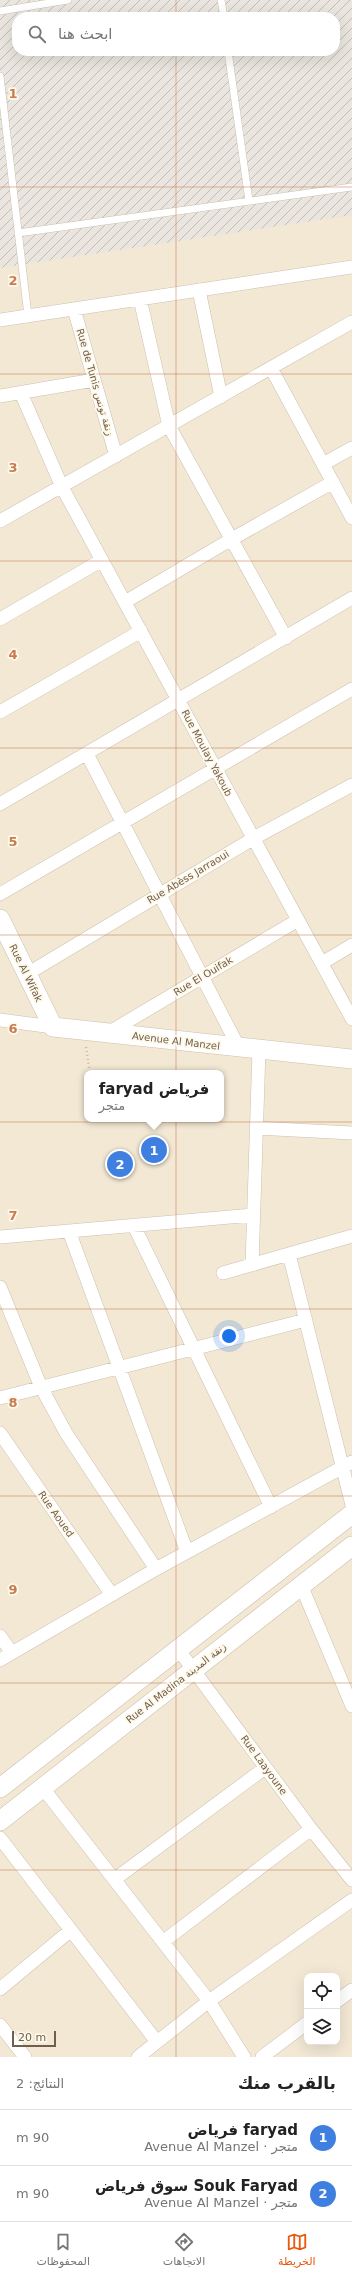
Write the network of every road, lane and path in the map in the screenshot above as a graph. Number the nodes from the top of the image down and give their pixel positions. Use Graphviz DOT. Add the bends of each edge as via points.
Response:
graph roads {
  1 [pos="68,0"];
  2 [pos="221,0"];
  3 [pos="0,11"];
  4 [pos="223,12"];
  5 [pos="229,56"];
  6 [pos="0,76"];
  7 [pos="352,187"];
  8 [pos="250,201"];
  9 [pos="18,233"];
  10 [pos="352,267"];
  11 [pos="199,290"];
  12 [pos="140,299"];
  13 [pos="74,309"];
  14 [pos="28,316"];
  15 [pos="0,320"];
  16 [pos="352,322"];
  17 [pos="271,368"];
  18 [pos="94,380"];
  19 [pos="21,393"];
  20 [pos="0,396"];
  21 [pos="221,397"];
  22 [pos="169,426"];
  23 [pos="352,448"];
  24 [pos="116,456"];
  25 [pos="323,464"];
  26 [pos="333,482"];
  27 [pos="62,487"];
  28 [pos="1,517"];
  29 [pos="352,518"];
  30 [pos="230,540"];
  31 [pos="102,560"];
  32 [pos="352,598"];
  33 [pos="125,602"];
  34 [pos="0,619"];
  35 [pos="141,631"];
  36 [pos="286,638"];
  37 [pos="352,689"];
  38 [pos="179,701"];
  39 [pos="0,712"];
  40 [pos="87,754"];
  41 [pos="216,769"];
  42 [pos="352,784"];
  43 [pos="0,804"];
  44 [pos="122,823"];
  45 [pos="254,838"];
  46 [pos="0,894"];
  47 [pos="160,895"];
  48 [pos="0,919"];
  49 [pos="298,920"];
  50 [pos="352,945"];
  51 [pos="322,962"];
  52 [pos="27,974"];
  53 [pos="202,976"];
  54 [pos="352,1019"];
  55 [pos="0,1020"];
  56 [pos="53,1027"];
  57 [pos="84,1030"];
  58 [pos="108,1033"];
  59 [pos="239,1048"];
  60 [pos="259,1050"];
  61 [pos="352,1060"];
  62 [pos="90,1070"];
  63 [pos="256,1128"];
  64 [pos="352,1133"];
  65 [pos="253,1215"];
  66 [pos="134,1226"];
  67 [pos="69,1231"];
  68 [pos="352,1236"];
  69 [pos="0,1237"];
  70 [pos="289,1254"];
  71 [pos="252,1265"];
  72 [pos="223,1273"];
  73 [pos="0,1287"];
  74 [pos="306,1320"];
  75 [pos="194,1348"];
  76 [pos="119,1367"];
  77 [pos="41,1387"];
  78 [pos="0,1398"];
  79 [pos="0,1433"];
  80 [pos="347,1464"];
  81 [pos="352,1505"];
  82 [pos="271,1507"];
  83 [pos="352,1514"];
  84 [pos="352,1546"];
  85 [pos="187,1552"];
  86 [pos="156,1569"];
  87 [pos="301,1585"];
  88 [pos="112,1595"];
  89 [pos="0,1636"];
  90 [pos="178,1649"];
  91 [pos="12,1653"];
  92 [pos="0,1660"];
  93 [pos="193,1669"];
  94 [pos="352,1706"];
  95 [pos="266,1768"];
  96 [pos="42,1787"];
  97 [pos="0,1788"];
  98 [pos="0,1821"];
  99 [pos="311,1829"];
  100 [pos="0,1838"];
  101 [pos="346,1863"];
  102 [pos="116,1879"];
  103 [pos="352,1880"];
  104 [pos="352,1900"];
  105 [pos="71,1930"];
  106 [pos="164,1941"];
  107 [pos="0,1989"];
  108 [pos="352,1990"];
  109 [pos="340,1999"];
  110 [pos="210,2001"];
  111 [pos="0,2025"];
  112 [pos="304,2025"];
  113 [pos="157,2042"];
  114 [pos="25,2057"];
  115 [pos="138,2057"];
  116 [pos="244,2057"];
  117 [pos="262,2057"];
  1 -- 3 [label="lane"];
  2 -- 4 [label="lane"];
  5 -- 8 [label="lane"];
  6 -- 9 [label="lane"];
  7 -- 8 [label="lane"];
  8 -- 9 [label="lane"];
  9 -- 14 [label="lane"];
  10 -- 11 [label="street"];
  11 -- 12 [label="street"];
  11 -- 21 [label="street"];
  12 -- 13 [label="street"];
  12 -- 22 [label="street"];
  13 -- 14 [label="street"];
  13 -- 18 [label="street, Rue de Tunis زنقة تونس"];
  14 -- 15 [label="street"];
  16 -- 17 [label="street"];
  17 -- 21 [label="street"];
  17 -- 25 [label="street"];
  18 -- 19 [label="street"];
  18 -- 24 [label="street, Rue de Tunis زنقة تونس"];
  19 -- 20 [label="street"];
  19 -- 27 [label="street, Rue Moulay Yakoub"];
  21 -- 22 [label="street"];
  22 -- 24 [label="street"];
  22 -- 30 [label="street"];
  23 -- 25 [label="street"];
  24 -- 27 [label="street"];
  25 -- 26 [label="street"];
  26 -- 29 [label="street"];
  26 -- 30 [label="street"];
  27 -- 28 [label="street"];
  27 -- 31 [label="street, Rue Moulay Yakoub"];
  30 -- 33 [label="street"];
  30 -- 36 [label="street"];
  31 -- 33 [label="street, Rue Moulay Yakoub"];
  31 -- 34 [label="street"];
  32 -- 36 [label="street"];
  33 -- 35 [label="street, Rue Moulay Yakoub"];
  35 -- 38 [label="street, Rue Moulay Yakoub"];
  35 -- 39 [label="street"];
  36 -- 38 [label="street"];
  37 -- 41 [label="street"];
  38 -- 40 [label="street"];
  38 -- 41 [label="street, Rue Moulay Yakoub"];
  40 -- 43 [label="street"];
  40 -- 44 [label="street"];
  41 -- 44 [label="street"];
  41 -- 45 [label="street, Rue Moulay Yakoub"];
  42 -- 45 [label="street, Rue Abèss Jarraoui"];
  44 -- 46 [label="street"];
  44 -- 47 [label="street"];
  45 -- 47 [label="street, Rue Abèss Jarraoui"];
  45 -- 49 [label="street, Rue Moulay Yakoub"];
  47 -- 52 [label="street, Rue Abèss Jarraoui"];
  47 -- 53 [label="street"];
  48 -- 52 [label="main road, Rue Al Wifak"];
  49 -- 51 [label="street, Rue Moulay Yakoub"];
  49 -- 53 [label="street, Rue El Ouifak"];
  50 -- 51 [label="street"];
  51 -- 54 [label="street, Rue Moulay Yakoub"];
  52 -- 56 [label="main road, Rue Al Wifak"];
  53 -- 58 [label="street, Rue El Ouifak"];
  53 -- 59 [label="street"];
  55 -- 56 [label="street, Avenue Al Manzel"];
  56 -- 57 [label="main road, Avenue Al Manzel"];
  57 -- 58 [label="main road, Avenue Al Manzel"];
  57 -- 62 [label="path"];
  58 -- 59 [label="main road, Avenue Al Manzel"];
  59 -- 60 [label="main road, Avenue Al Manzel"];
  60 -- 61 [label="main road, Avenue Al Manzel"];
  60 -- 63 [label="street"];
  63 -- 64 [label="street"];
  63 -- 65 [label="street"];
  65 -- 66 [label="street"];
  65 -- 71 [label="street"];
  66 -- 67 [label="street"];
  66 -- 75 [label="street"];
  67 -- 69 [label="street"];
  67 -- 76 [label="street"];
  68 -- 70 [label="street"];
  70 -- 71 [label="street"];
  70 -- 74 [label="street"];
  71 -- 72 [label="street"];
  73 -- 77 [label="street"];
  74 -- 75 [label="street"];
  74 -- 80 [label="street"];
  75 -- 76 [label="street"];
  75 -- 82 [label="street"];
  76 -- 77 [label="street"];
  76 -- 85 [label="street"];
  77 -- 78 [label="street"];
  77 -- 86 [label="street" via="66,1433"];
  79 -- 88 [label="street, Rue Aoued"];
  80 -- 81 [label="street"];
  80 -- 82 [label="street"];
  82 -- 85 [label="street"];
  83 -- 90 [label="main road"];
  84 -- 87 [label="main road, Rue Al Madina زنقة المدينة"];
  85 -- 86 [label="street"];
  86 -- 88 [label="street"];
  87 -- 93 [label="main road, Rue Al Madina زنقة المدينة"];
  87 -- 94 [label="street"];
  88 -- 91 [label="street"];
  89 -- 91 [label="street"];
  90 -- 93 [label="street, Rue Laayoune"];
  90 -- 97 [label="main road"];
  91 -- 92 [label="street"];
  93 -- 95 [label="street, Rue Laayoune"];
  93 -- 96 [label="main road, Rue Al Madina زنقة المدينة"];
  95 -- 99 [label="street, Rue Laayoune"];
  95 -- 102 [label="street"];
  96 -- 98 [label="main road, Rue Al Madina زنقة المدينة"];
  96 -- 102 [label="street"];
  99 -- 101 [label="street, Rue Laayoune"];
  99 -- 106 [label="street"];
  100 -- 105 [label="street"];
  101 -- 103 [label="street, Rue Laayoune"];
  102 -- 106 [label="street"];
  104 -- 110 [label="street"];
  105 -- 107 [label="street"];
  105 -- 113 [label="street"];
  106 -- 110 [label="street"];
  108 -- 109 [label="street"];
  110 -- 113 [label="street"];
  110 -- 116 [label="street"];
  111 -- 114 [label="street"];
  112 -- 117 [label="street"];
  113 -- 115 [label="street"];
}
